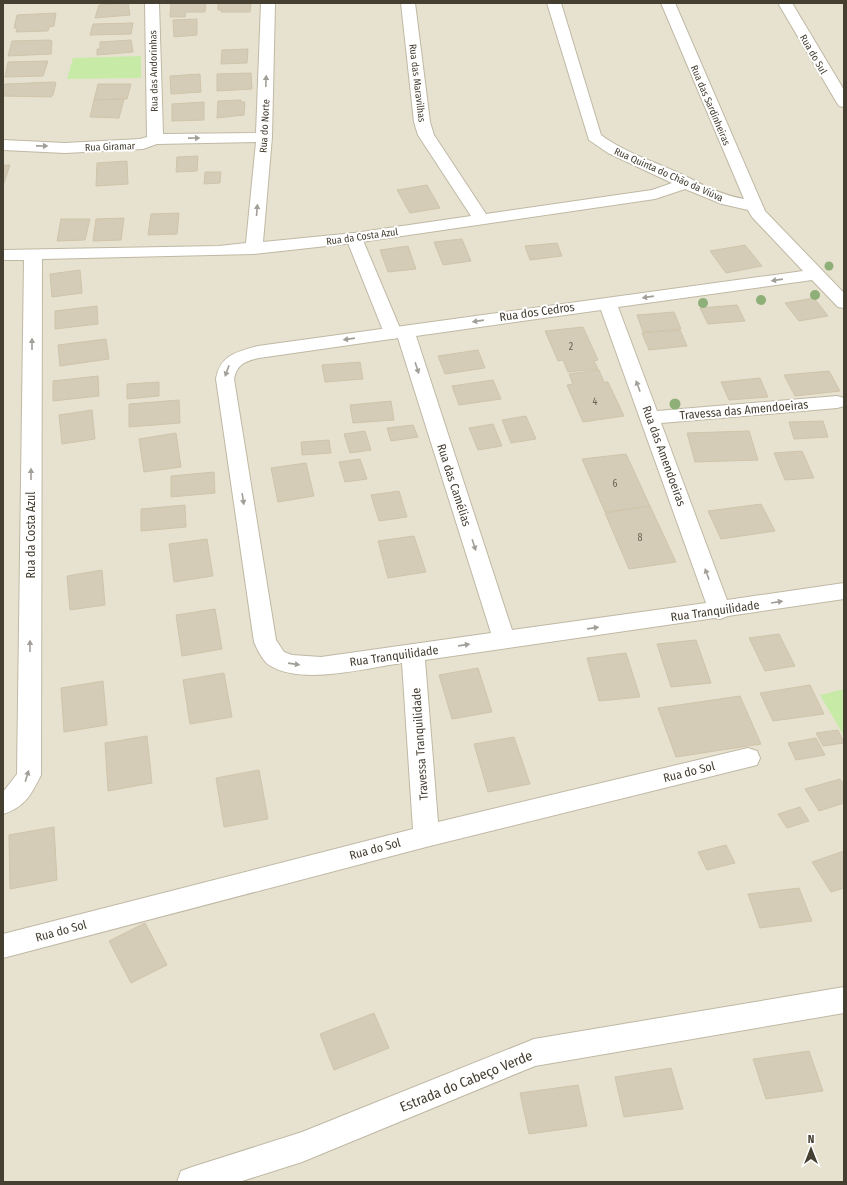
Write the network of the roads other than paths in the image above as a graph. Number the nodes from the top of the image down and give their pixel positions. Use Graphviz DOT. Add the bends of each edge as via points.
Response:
graph roads {
  1 [pos="152,3"];
  2 [pos="268,3"];
  3 [pos="408,3"];
  4 [pos="554,3"];
  5 [pos="668,3"];
  6 [pos="785,3"];
  7 [pos="844,103"];
  8 [pos="264,137"];
  9 [pos="154,139"];
  10 [pos="3,145"];
  11 [pos="687,184"];
  12 [pos="755,206"];
  13 [pos="481,218"];
  14 [pos="354,238"];
  15 [pos="254,249"];
  16 [pos="33,254"];
  17 [pos="3,255"];
  18 [pos="816,274"];
  19 [pos="607,302"];
  20 [pos="844,303"];
  21 [pos="399,332"];
  22 [pos="258,352"];
  23 [pos="837,402"];
  24 [pos="650,418"];
  25 [pos="844,592"];
  26 [pos="720,611"];
  27 [pos="504,639"];
  28 [pos="413,653"];
  29 [pos="748,758"];
  30 [pos="3,804"];
  31 [pos="426,836"];
  32 [pos="3,946"];
  33 [pos="844,1000"];
  34 [pos="192,1182"];
  1 -- 9 [label="street, Rua das Andorinhas"];
  8 -- 2 [label="street, Rua do Norte, one-way"];
  3 -- 13 [label="street, Rua das Maravilhas" via="422,122 426,135"];
  4 -- 11 [label="street, Rua Quinta do Chão da Viúva" via="594,137"];
  5 -- 12 [label="street, Rua das Sardinheiras"];
  6 -- 7 [label="street, Rua do Sul"];
  9 -- 8 [label="street, Rua Giramar, one-way"];
  15 -- 8 [label="street, Rua do Norte, one-way"];
  10 -- 9 [label="street, Rua Giramar, one-way" via="64,148 143,144"];
  11 -- 12 [label="street, Rua Quinta do Chão da Viúva" via="729,201"];
  11 -- 13 [label="street, Rua da Costa Azul" via="655,194"];
  12 -- 18 [label="street" via="764,220"];
  13 -- 14 [label="street, Rua da Costa Azul"];
  14 -- 15 [label="street, Rua da Costa Azul"];
  14 -- 21 [label="street, Rua das Camélias"];
  15 -- 16 [label="street, Rua da Costa Azul"];
  16 -- 17 [label="street, Rua da Costa Azul"];
  30 -- 16 [label="street, Rua da Costa Azul, one-way" via="10,802 20,791 28,775"];
  18 -- 19 [label="street, Rua dos Cedros, one-way"];
  18 -- 20 [label="street"];
  19 -- 21 [label="street, Rua dos Cedros, one-way"];
  24 -- 19 [label="street, Rua das Amendoeiras, one-way"];
  21 -- 22 [label="street, Rua dos Cedros, one-way"];
  21 -- 27 [label="street, Rua das Camélias, one-way"];
  22 -- 28 [label="street, Rua Tranquilidade, one-way" via="241,356 231,362 224,380 264,642 276,658 290,664 321,666"];
  23 -- 24 [label="street, Travessa das Amendoeiras"];
  26 -- 24 [label="street, Rua das Amendoeiras, one-way"];
  26 -- 25 [label="street, Rua Tranquilidade, one-way"];
  27 -- 26 [label="street, Rua Tranquilidade, one-way"];
  28 -- 27 [label="street, Rua Tranquilidade, one-way"];
  28 -- 31 [label="street, Travessa Tranquilidade"];
  29 -- 31 [label="street, Rua do Sol"];
  31 -- 32 [label="street, Rua do Sol"];
  33 -- 34 [label="street, Estrada do Cabeço Verde" via="534,1053 302,1147"];
}
